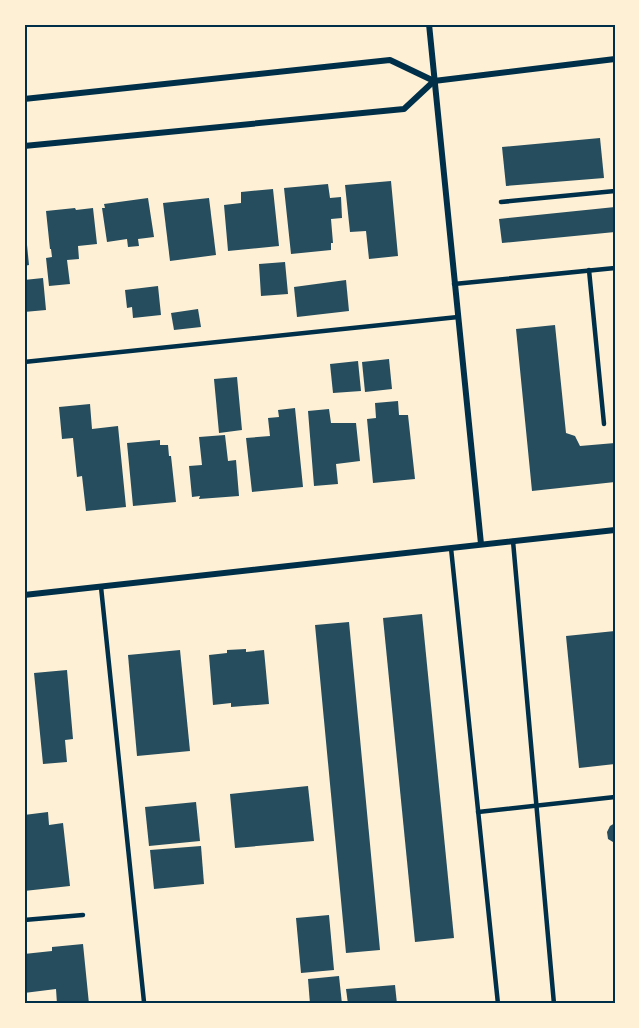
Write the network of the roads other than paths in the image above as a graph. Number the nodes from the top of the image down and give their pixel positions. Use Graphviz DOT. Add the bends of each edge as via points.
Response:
graph roads {
  1 [pos="429,24"];
  2 [pos="615,59"];
  3 [pos="434,81"];
  4 [pos="24,99"];
  5 [pos="24,146"];
  6 [pos="615,191"];
  7 [pos="501,202"];
  8 [pos="615,268"];
  9 [pos="589,270"];
  10 [pos="454,284"];
  11 [pos="458,317"];
  12 [pos="24,362"];
  13 [pos="604,424"];
  14 [pos="615,530"];
  15 [pos="513,541"];
  16 [pos="481,544"];
  17 [pos="451,548"];
  18 [pos="101,587"];
  19 [pos="24,595"];
  20 [pos="615,797"];
  21 [pos="537,805"];
  22 [pos="478,812"];
  23 [pos="83,915"];
  24 [pos="24,920"];
  25 [pos="144,1002"];
  26 [pos="498,1004"];
  27 [pos="554,1004"];
  1 -- 3 [label="street"];
  2 -- 3 [label="street"];
  3 -- 4 [label="street" via="390,60"];
  3 -- 5 [label="street" via="404,109"];
  3 -- 10 [label="street"];
  6 -- 7 [label="lane"];
  8 -- 9 [label="lane"];
  9 -- 10 [label="lane"];
  9 -- 13 [label="lane"];
  10 -- 11 [label="street"];
  11 -- 12 [label="lane"];
  11 -- 16 [label="street"];
  14 -- 15 [label="street"];
  15 -- 16 [label="street"];
  15 -- 21 [label="lane"];
  16 -- 17 [label="street"];
  17 -- 18 [label="street"];
  17 -- 22 [label="lane"];
  18 -- 19 [label="street"];
  18 -- 25 [label="lane"];
  20 -- 21 [label="lane"];
  21 -- 22 [label="lane"];
  21 -- 27 [label="lane"];
  22 -- 26 [label="lane"];
  23 -- 24 [label="lane"];
}
